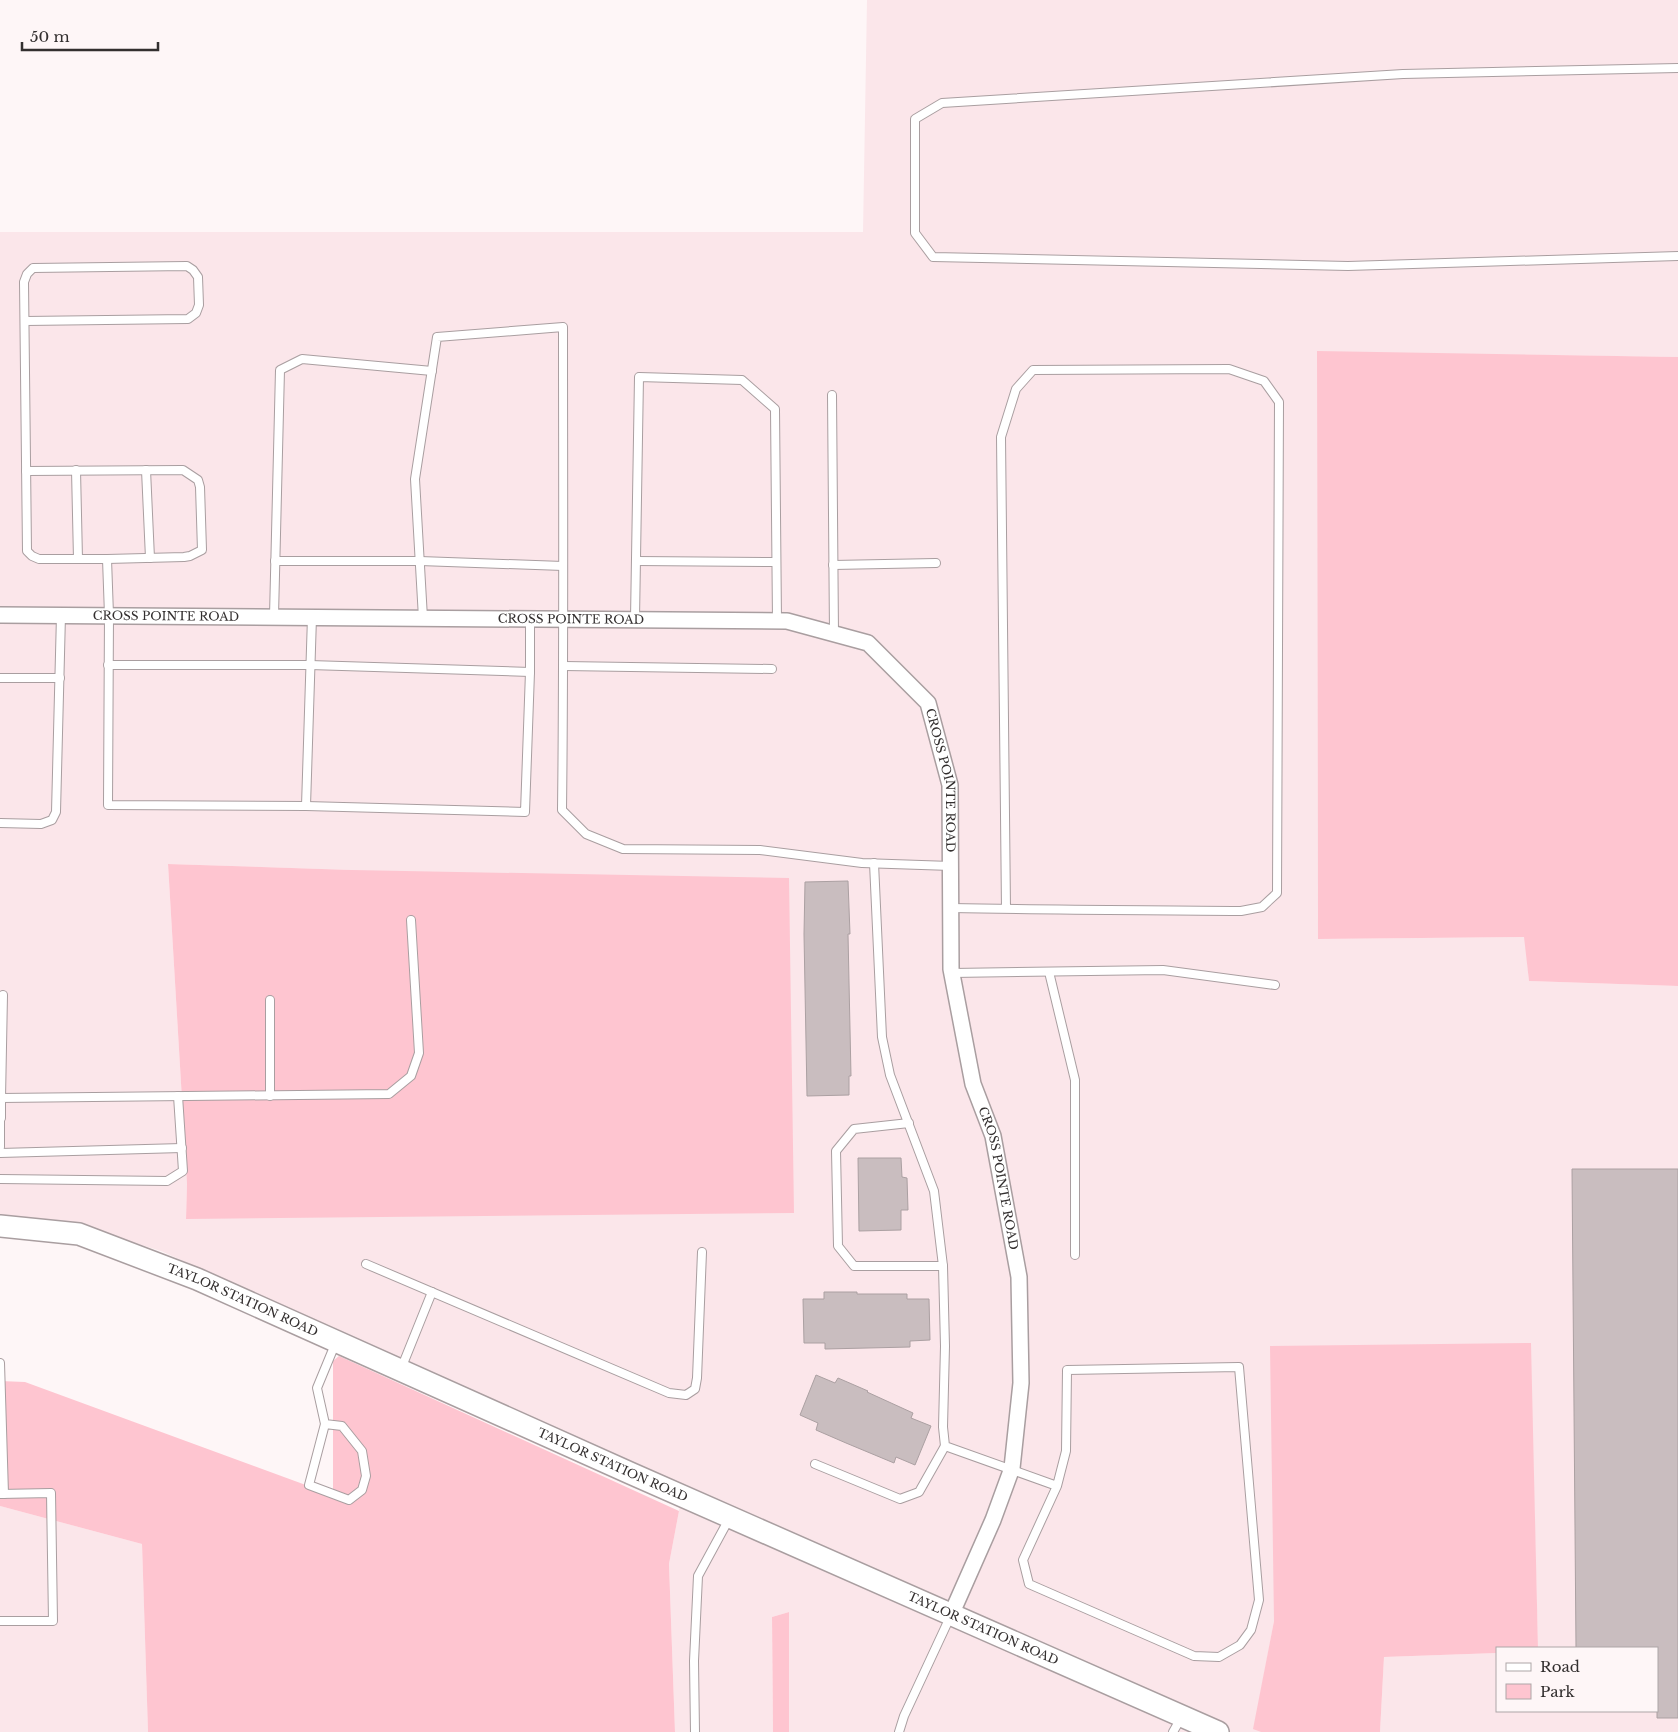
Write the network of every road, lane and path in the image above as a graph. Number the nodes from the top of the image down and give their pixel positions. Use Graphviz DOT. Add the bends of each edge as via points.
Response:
graph roads {
  1 [pos="1678,68"];
  2 [pos="1678,256"];
  3 [pos="25,321"];
  4 [pos="432,371"];
  5 [pos="832,395"];
  6 [pos="76,470"];
  7 [pos="146,470"];
  8 [pos="26,471"];
  9 [pos="150,558"];
  10 [pos="78,559"];
  11 [pos="106,559"];
  12 [pos="275,561"];
  13 [pos="420,562"];
  14 [pos="636,562"];
  15 [pos="776,562"];
  16 [pos="936,563"];
  17 [pos="833,565"];
  18 [pos="563,566"];
  19 [pos="0,615"];
  20 [pos="61,615"];
  21 [pos="109,616"];
  22 [pos="274,616"];
  23 [pos="312,617"];
  24 [pos="423,618"];
  25 [pos="530,618"];
  26 [pos="564,619"];
  27 [pos="635,619"];
  28 [pos="777,621"];
  29 [pos="834,634"];
  30 [pos="108,664"];
  31 [pos="310,665"];
  32 [pos="564,666"];
  33 [pos="772,669"];
  34 [pos="530,672"];
  35 [pos="0,678"];
  36 [pos="60,678"];
  37 [pos="306,806"];
  38 [pos="0,823"];
  39 [pos="874,863"];
  40 [pos="951,866"];
  41 [pos="951,908"];
  42 [pos="1006,909"];
  43 [pos="411,920"];
  44 [pos="1049,972"];
  45 [pos="952,973"];
  46 [pos="1274,985"];
  47 [pos="3,995"];
  48 [pos="270,1000"];
  49 [pos="178,1096"];
  50 [pos="270,1096"];
  51 [pos="1,1098"];
  52 [pos="0,1118"];
  53 [pos="909,1123"];
  54 [pos="0,1147"];
  55 [pos="182,1148"];
  56 [pos="0,1153"];
  57 [pos="0,1179"];
  58 [pos="0,1226"];
  59 [pos="702,1252"];
  60 [pos="1075,1254"];
  61 [pos="366,1264"];
  62 [pos="943,1266"];
  63 [pos="432,1292"];
  64 [pos="336,1342"];
  65 [pos="0,1362"];
  66 [pos="401,1371"];
  67 [pos="1,1388"];
  68 [pos="326,1424"];
  69 [pos="945,1446"];
  70 [pos="815,1464"];
  71 [pos="1012,1468"];
  72 [pos="1057,1486"];
  73 [pos="2,1494"];
  74 [pos="730,1518"];
  75 [pos="951,1615"];
  76 [pos="0,1621"];
  77 [pos="1177,1724"];
  78 [pos="695,1732"];
  79 [pos="899,1732"];
  80 [pos="1218,1732"];
  1 -- 2 [label="lane" via="1403,74 942,103 914,119 914,129 915,233 934,257 1348,266"];
  3 -- 3 [label="lane" via="24,282 33,268 187,266 198,277 199,305 196,313 188,319"];
  3 -- 8 [label="lane"];
  4 -- 12 [label="lane" via="302,359 280,370"];
  4 -- 13 [label="lane" via="415,479"];
  4 -- 18 [label="lane" via="437,337 563,327"];
  5 -- 17 [label="lane"];
  6 -- 7 [label="lane"];
  6 -- 8 [label="lane"];
  6 -- 10 [label="lane"];
  7 -- 9 [label="lane"];
  7 -- 9 [label="lane" via="183,470 198,480 200,487 202,550 184,557"];
  8 -- 10 [label="lane" via="27,551 39,559"];
  9 -- 11 [label="lane"];
  10 -- 11 [label="lane"];
  11 -- 21 [label="lane"];
  12 -- 13 [label="lane"];
  12 -- 22 [label="lane"];
  13 -- 18 [label="lane"];
  13 -- 24 [label="lane"];
  14 -- 15 [label="lane"];
  14 -- 15 [label="lane" via="639,377 742,380 775,409"];
  14 -- 27 [label="lane"];
  15 -- 28 [label="lane"];
  16 -- 17 [label="lane"];
  17 -- 29 [label="lane"];
  18 -- 26 [label="lane"];
  19 -- 20 [label="street, CROSS POINTE ROAD"];
  20 -- 21 [label="street, CROSS POINTE ROAD"];
  20 -- 36 [label="lane"];
  21 -- 22 [label="street, CROSS POINTE ROAD"];
  21 -- 30 [label="lane"];
  22 -- 23 [label="street, CROSS POINTE ROAD"];
  23 -- 24 [label="street, CROSS POINTE ROAD"];
  23 -- 31 [label="lane"];
  24 -- 25 [label="street, CROSS POINTE ROAD"];
  25 -- 26 [label="street, CROSS POINTE ROAD"];
  25 -- 34 [label="lane"];
  26 -- 27 [label="street, CROSS POINTE ROAD"];
  26 -- 32 [label="lane"];
  27 -- 28 [label="street, CROSS POINTE ROAD"];
  28 -- 29 [label="street, CROSS POINTE ROAD"];
  29 -- 40 [label="street, CROSS POINTE ROAD" via="868,643 928,703 950,785"];
  30 -- 31 [label="lane"];
  30 -- 37 [label="lane" via="108,805"];
  31 -- 34 [label="lane"];
  31 -- 37 [label="lane"];
  32 -- 33 [label="lane"];
  32 -- 39 [label="lane" via="562,810 586,834 623,849 760,850"];
  34 -- 37 [label="lane" via="525,812"];
  35 -- 36 [label="lane"];
  36 -- 38 [label="lane" via="56,812 52,820 41,824"];
  39 -- 40 [label="lane"];
  39 -- 53 [label="lane" via="882,1037 890,1075"];
  40 -- 41 [label="street, CROSS POINTE ROAD"];
  41 -- 42 [label="lane"];
  41 -- 45 [label="street, CROSS POINTE ROAD"];
  42 -- 42 [label="lane" via="1241,911 1262,907 1277,893 1279,402 1264,382 1229,369 1033,370 1016,389 1001,437"];
  43 -- 50 [label="lane" via="419,1053 411,1076 389,1094"];
  44 -- 45 [label="lane"];
  44 -- 46 [label="lane" via="1163,970"];
  44 -- 60 [label="lane" via="1075,1080"];
  45 -- 71 [label="street, CROSS POINTE ROAD" via="973,1084 992,1136 1019,1277 1021,1383"];
  47 -- 51 [label="lane"];
  48 -- 50 [label="lane"];
  49 -- 50 [label="lane"];
  49 -- 51 [label="lane"];
  49 -- 55 [label="lane"];
  51 -- 52 [label="lane"];
  52 -- 54 [label="lane"];
  53 -- 62 [label="lane" via="934,1191"];
  53 -- 62 [label="lane" via="854,1129 836,1150 838,1246 854,1266"];
  55 -- 56 [label="lane"];
  55 -- 57 [label="lane" via="183,1171 168,1180"];
  58 -- 64 [label="main road, TAYLOR STATION ROAD" via="79,1234 197,1279"];
  59 -- 63 [label="lane" via="697,1378 695,1389 686,1395 669,1393"];
  61 -- 63 [label="lane"];
  62 -- 69 [label="lane"];
  63 -- 66 [label="lane"];
  64 -- 66 [label="main road, TAYLOR STATION ROAD"];
  64 -- 68 [label="lane" via="317,1388"];
  65 -- 67 [label="lane"];
  66 -- 74 [label="main road, TAYLOR STATION ROAD"];
  67 -- 73 [label="lane"];
  68 -- 68 [label="lane" via="309,1485 349,1500 362,1490 366,1476 362,1451 342,1426"];
  69 -- 70 [label="lane" via="919,1492 900,1500"];
  69 -- 71 [label="lane"];
  71 -- 72 [label="lane"];
  71 -- 75 [label="street, CROSS POINTE ROAD"];
  72 -- 72 [label="lane" via="1023,1560 1029,1584 1194,1656 1219,1657 1240,1646 1251,1630 1259,1600 1239,1367 1068,1370 1066,1451"];
  73 -- 76 [label="lane" via="51,1493 53,1621"];
  74 -- 75 [label="main road, TAYLOR STATION ROAD"];
  74 -- 78 [label="lane" via="698,1576"];
  75 -- 77 [label="main road, TAYLOR STATION ROAD"];
  75 -- 79 [label="lane"];
  77 -- 80 [label="main road, TAYLOR STATION ROAD"];
}
